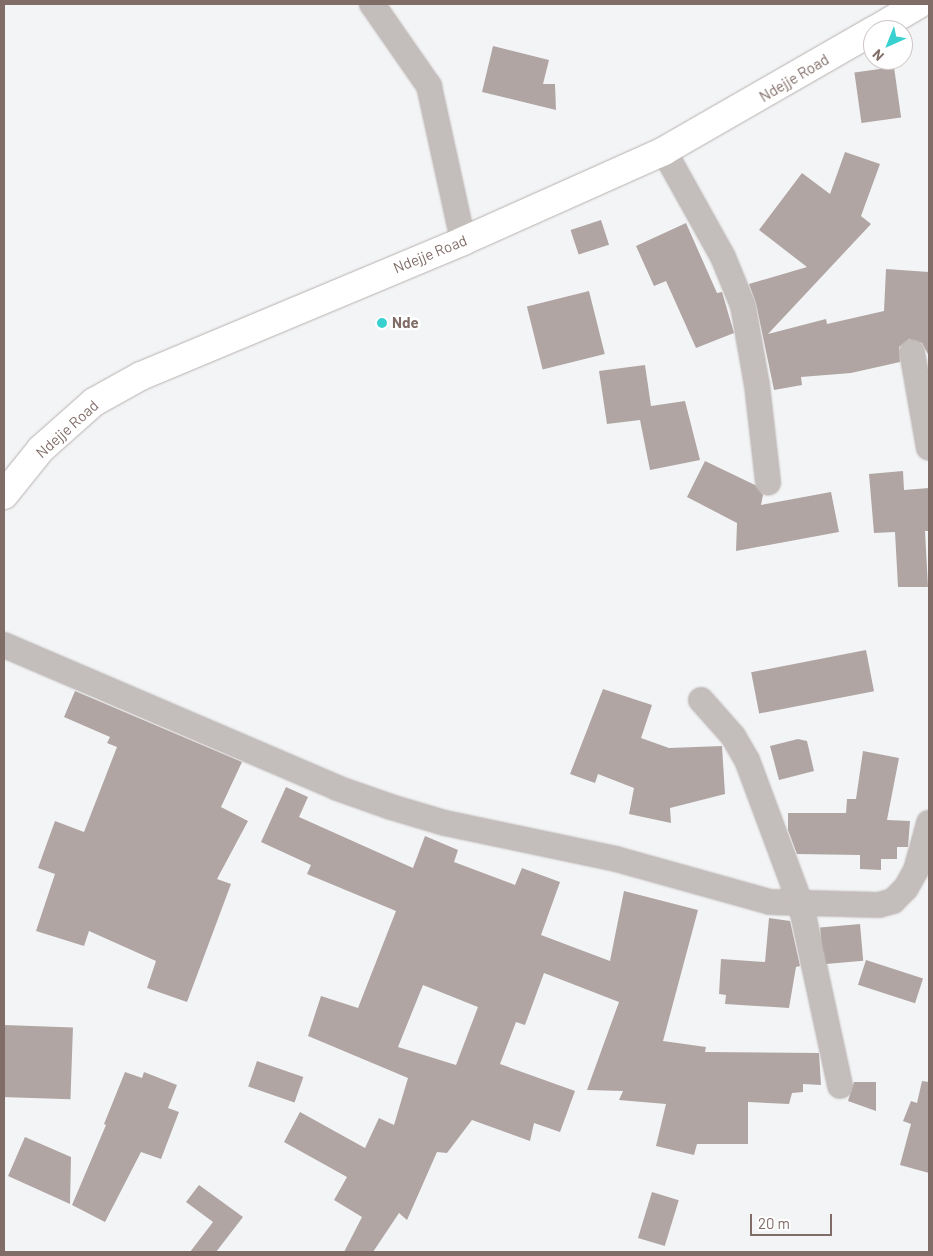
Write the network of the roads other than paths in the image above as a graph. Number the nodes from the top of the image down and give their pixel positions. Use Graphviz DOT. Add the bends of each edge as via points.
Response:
graph roads {
  1 [pos="372,4"];
  2 [pos="919,4"];
  3 [pos="891,20"];
  4 [pos="863,36"];
  5 [pos="664,151"];
  6 [pos="463,241"];
  7 [pos="912,352"];
  8 [pos="929,448"];
  9 [pos="768,482"];
  10 [pos="4,495"];
  11 [pos="4,645"];
  12 [pos="701,700"];
  13 [pos="929,822"];
  14 [pos="801,906"];
  15 [pos="840,1086"];
  1 -- 6 [label="street" via="429,86"];
  2 -- 3 [label="street, Ndejje Road"];
  4 -- 5 [label="street, Ndejje Road"];
  5 -- 6 [label="street, Ndejje Road"];
  5 -- 9 [label="street" via="723,257 743,306 757,385"];
  6 -- 10 [label="street, Ndejje Road" via="141,376 94,402 41,449"];
  7 -- 8 [label="street"];
  11 -- 14 [label="street" via="337,788 391,807 446,823 616,860 770,902"];
  12 -- 14 [label="street" via="733,736 746,760"];
  13 -- 14 [label="street" via="916,870 906,888 893,901 879,905"];
  14 -- 15 [label="street"];
}
